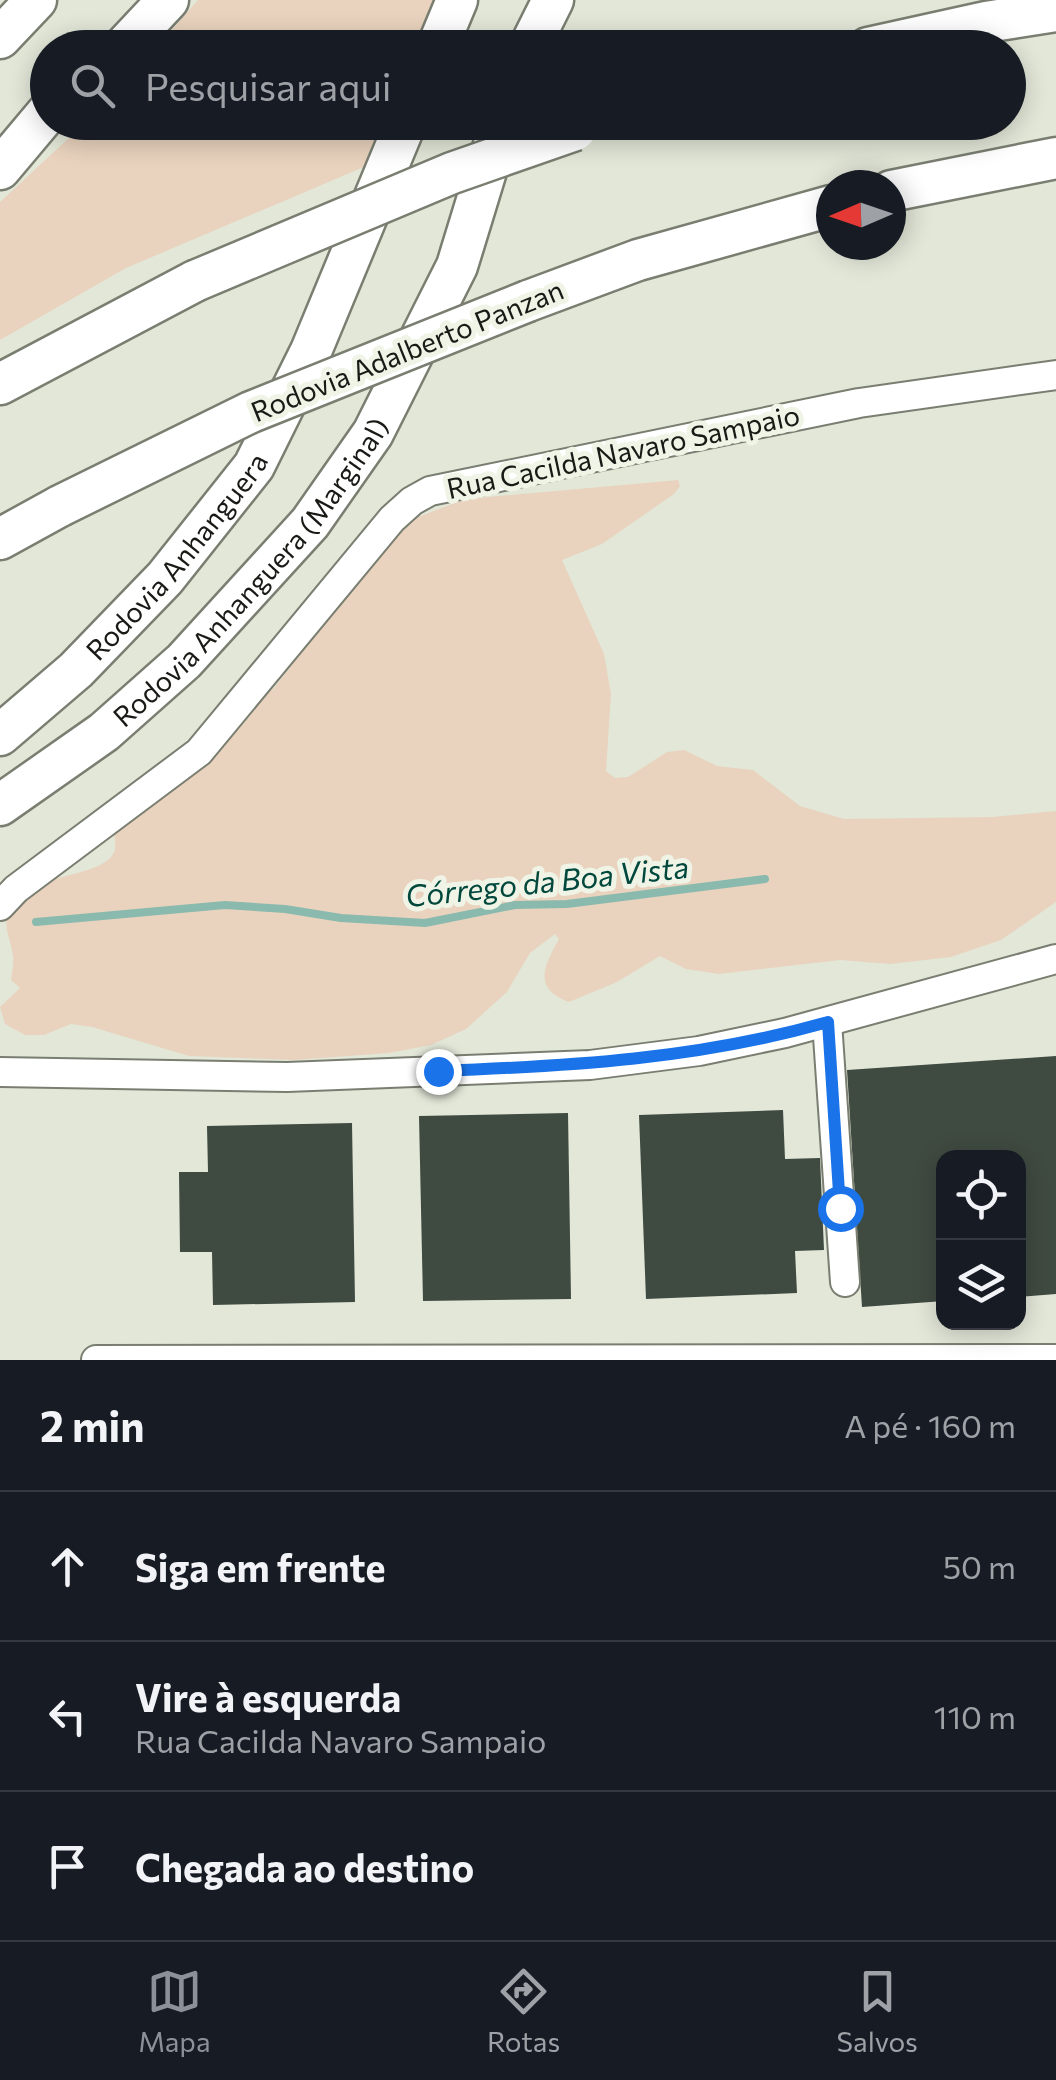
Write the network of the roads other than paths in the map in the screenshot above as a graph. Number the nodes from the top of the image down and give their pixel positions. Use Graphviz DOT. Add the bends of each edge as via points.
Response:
graph roads {
  1 [pos="36,0"];
  2 [pos="141,0"];
  3 [pos="168,0"];
  4 [pos="457,0"];
  5 [pos="537,0"];
  6 [pos="553,0"];
  7 [pos="1056,11"];
  8 [pos="116,30"];
  9 [pos="139,30"];
  10 [pos="444,30"];
  11 [pos="530,30"];
  12 [pos="536,30"];
  13 [pos="950,30"];
  14 [pos="0,38"];
  15 [pos="30,134"];
  16 [pos="31,140"];
  17 [pos="399,140"];
  18 [pos="496,140"];
  19 [pos="546,140"];
  20 [pos="1056,158"];
  21 [pos="0,171"];
  22 [pos="906,189"];
  23 [pos="816,210"];
  24 [pos="1056,375"];
  25 [pos="0,384"];
  26 [pos="0,539"];
  27 [pos="0,736"];
  28 [pos="0,806"];
  29 [pos="0,906"];
  30 [pos="1056,959"];
  31 [pos="828,1022"];
  32 [pos="0,1072"];
  33 [pos="846,1282"];
  34 [pos="1011,1359"];
  35 [pos="1056,1359"];
  36 [pos="96,1360"];
  37 [pos="106,1360"];
  38 [pos="661,1360"];
  1 -- 14 [label="highway"];
  2 -- 8 [label="highway"];
  3 -- 9 [label="highway"];
  4 -- 10 [label="highway"];
  5 -- 11 [label="highway"];
  6 -- 12 [label="highway"];
  7 -- 13 [label="highway"];
  15 -- 21 [label="highway"];
  16 -- 21 [label="highway"];
  17 -- 27 [label="highway, Rodovia Anhanguera" via="312,351 254,466 165,578"];
  18 -- 28 [label="highway, Rodovia Anhanguera (Marginal)" via="457,266 373,432 310,523 184,661 104,732"];
  19 -- 25 [label="highway, bridge" via="195,281"];
  20 -- 22 [label="highway"];
  23 -- 26 [label="highway, Rodovia Adalberto Panzan, bridge" via="638,260 528,300 251,412"];
  24 -- 29 [label="street, Rua Cacilda Navaro Sampaio" via="859,403 430,491 392,519 199,752"];
  30 -- 31 [label="street"];
  31 -- 32 [label="street" via="699,1051 590,1065 287,1077"];
  31 -- 33 [label="street"];
  34 -- 35 [label="street"];
  34 -- 38 [label="street"];
  36 -- 37 [label="street"];
  37 -- 38 [label="street"];
}
